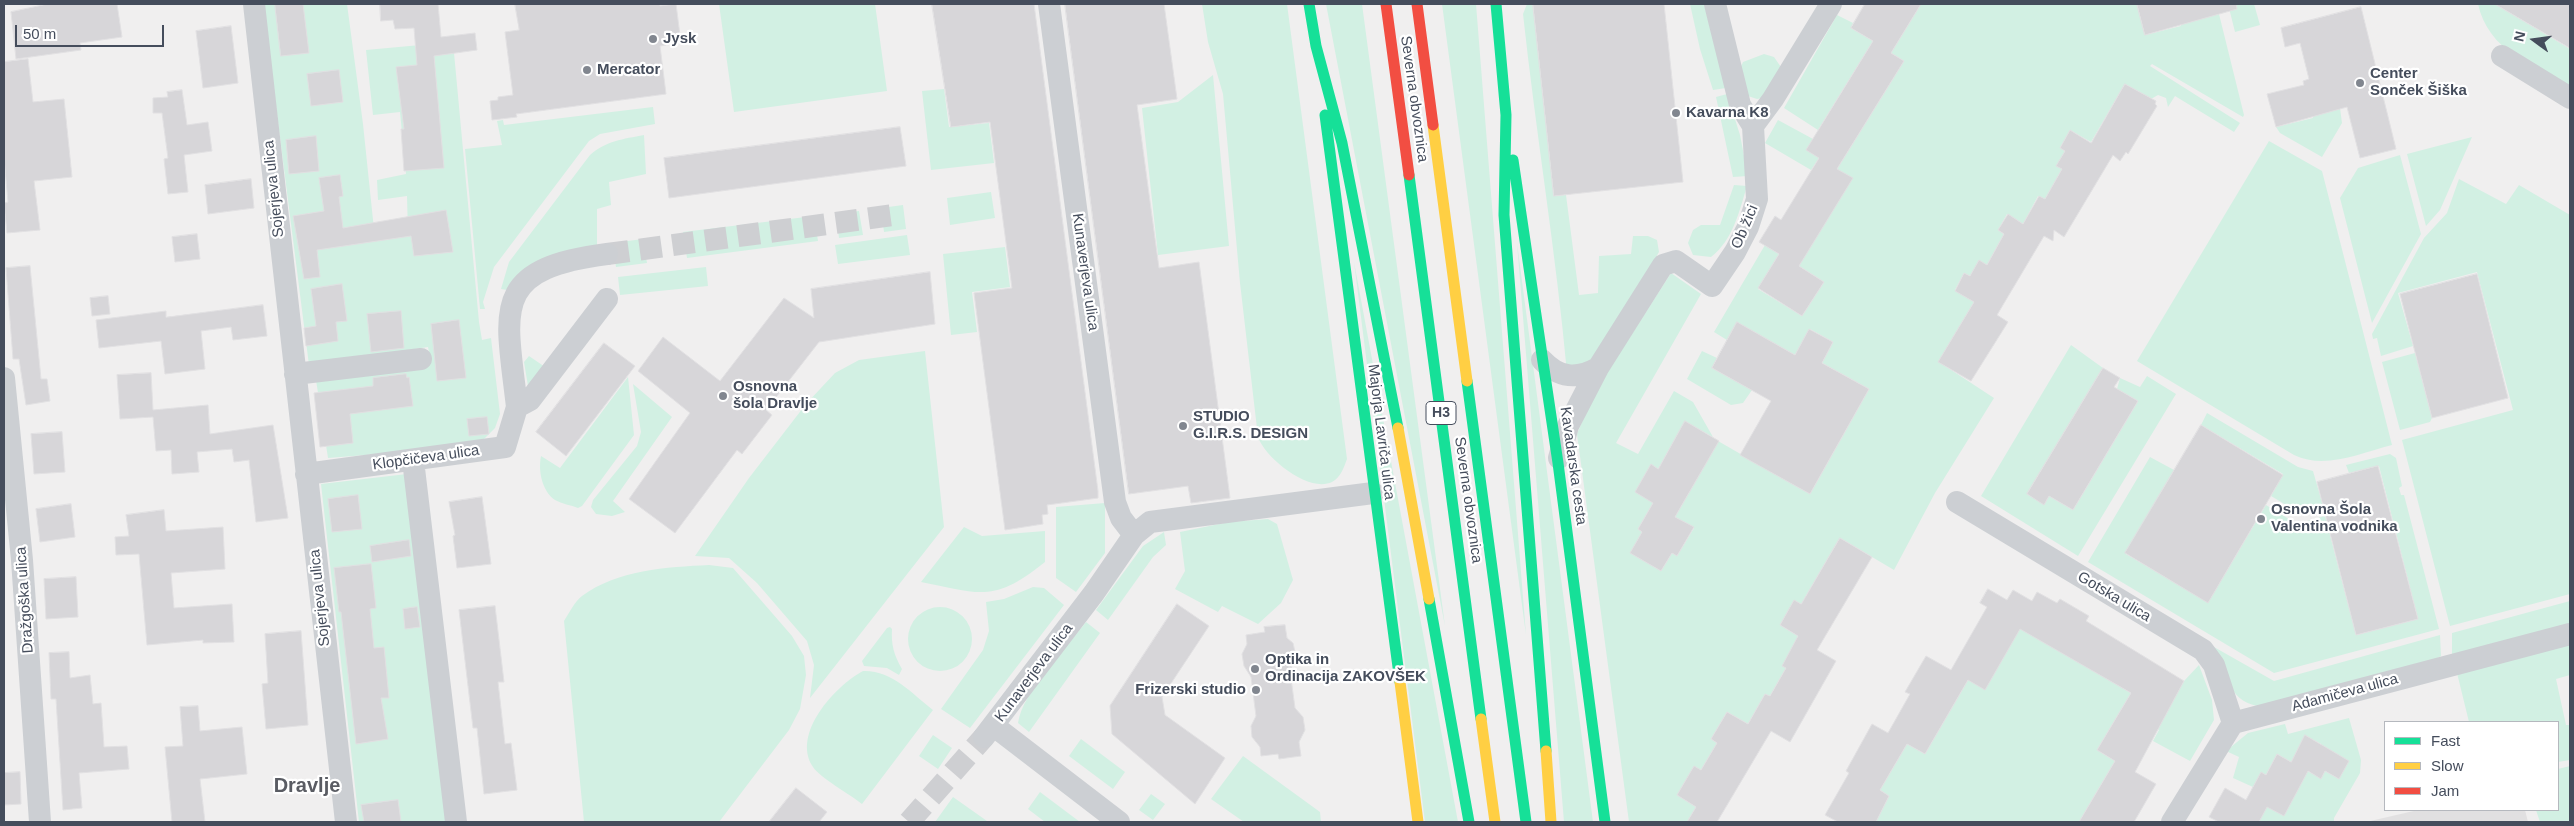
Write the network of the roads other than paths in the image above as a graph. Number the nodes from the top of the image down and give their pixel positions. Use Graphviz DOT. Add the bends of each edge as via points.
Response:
graph roads {
  1 [pos="254,4"];
  2 [pos="1049,4"];
  3 [pos="1309,4"];
  4 [pos="1386,4"];
  5 [pos="1417,4"];
  6 [pos="1496,4"];
  7 [pos="1715,4"];
  8 [pos="1831,4"];
  9 [pos="1316,46"];
  10 [pos="2502,56"];
  11 [pos="2570,98"];
  12 [pos="1506,115"];
  13 [pos="1753,126"];
  14 [pos="607,254"];
  15 [pos="607,299"];
  16 [pos="421,359"];
  17 [pos="1542,360"];
  18 [pos="1598,368"];
  19 [pos="295,374"];
  20 [pos="4,378"];
  21 [pos="517,407"];
  22 [pos="413,460"];
  23 [pos="1558,463"];
  24 [pos="306,474"];
  25 [pos="1373,493"];
  26 [pos="1957,502"];
  27 [pos="1134,535"];
  28 [pos="2570,634"];
  29 [pos="2233,723"];
  30 [pos="40,822"];
  31 [pos="346,822"];
  32 [pos="456,822"];
  33 [pos="1119,822"];
  34 [pos="1418,822"];
  35 [pos="1469,822"];
  36 [pos="1495,822"];
  37 [pos="1526,822"];
  38 [pos="1550,822"];
  39 [pos="1605,822"];
  40 [pos="2172,822"];
  1 -- 19 [label="street, Sojerjeva ulica"];
  2 -- 27 [label="street, Kunaverjeva ulica" via="1115,502 1121,518"];
  3 -- 9 [label="main road"];
  4 -- 36 [label="main road, Severna obvoznica / H3"];
  5 -- 37 [label="main road, Severna obvoznica / H3"];
  6 -- 12 [label="main road"];
  7 -- 13 [label="street" via="1740,105"];
  8 -- 13 [label="street"];
  9 -- 25 [label="main road, Majorja Lavriča ulica"];
  9 -- 35 [label="main road" via="1342,143 1373,295"];
  10 -- 11 [label="street"];
  12 -- 17 [label="main road, Kavadarska cesta"];
  12 -- 38 [label="main road" via="1504,215"];
  13 -- 18 [label="street, Ob žici" via="1757,199 1735,252 1712,286 1676,261 1663,264"];
  14 -- 21 [label="street, Klopčičeva ulica" via="552,266 534,274 519,287 511,303 508,321"];
  15 -- 21 [label="street" via="530,400"];
  16 -- 19 [label="street"];
  17 -- 18 [label="street" via="1551,370 1571,377"];
  17 -- 23 [label="main road, Kavadarska cesta"];
  18 -- 23 [label="street, Ob žici" via="1568,426"];
  19 -- 24 [label="street, Sojerjeva ulica"];
  20 -- 30 [label="street, Dražgoška ulica" via="22,560"];
  21 -- 22 [label="street, Klopčičeva ulica" via="505,447"];
  22 -- 24 [label="street, Klopčičeva ulica"];
  22 -- 32 [label="street"];
  23 -- 39 [label="main road, Kavadarska cesta"];
  24 -- 31 [label="street, Sojerjeva ulica"];
  25 -- 27 [label="street, Kunaverjeva ulica" via="1150,522"];
  25 -- 34 [label="main road, Majorja Lavriča ulica"];
  26 -- 29 [label="street, Gotska ulica" via="2203,650 2214,665"];
  27 -- 33 [label="street, Kunaverjeva ulica" via="989,732"];
  28 -- 29 [label="street, Adamičeva ulica"];
  29 -- 40 [label="street"];
}
